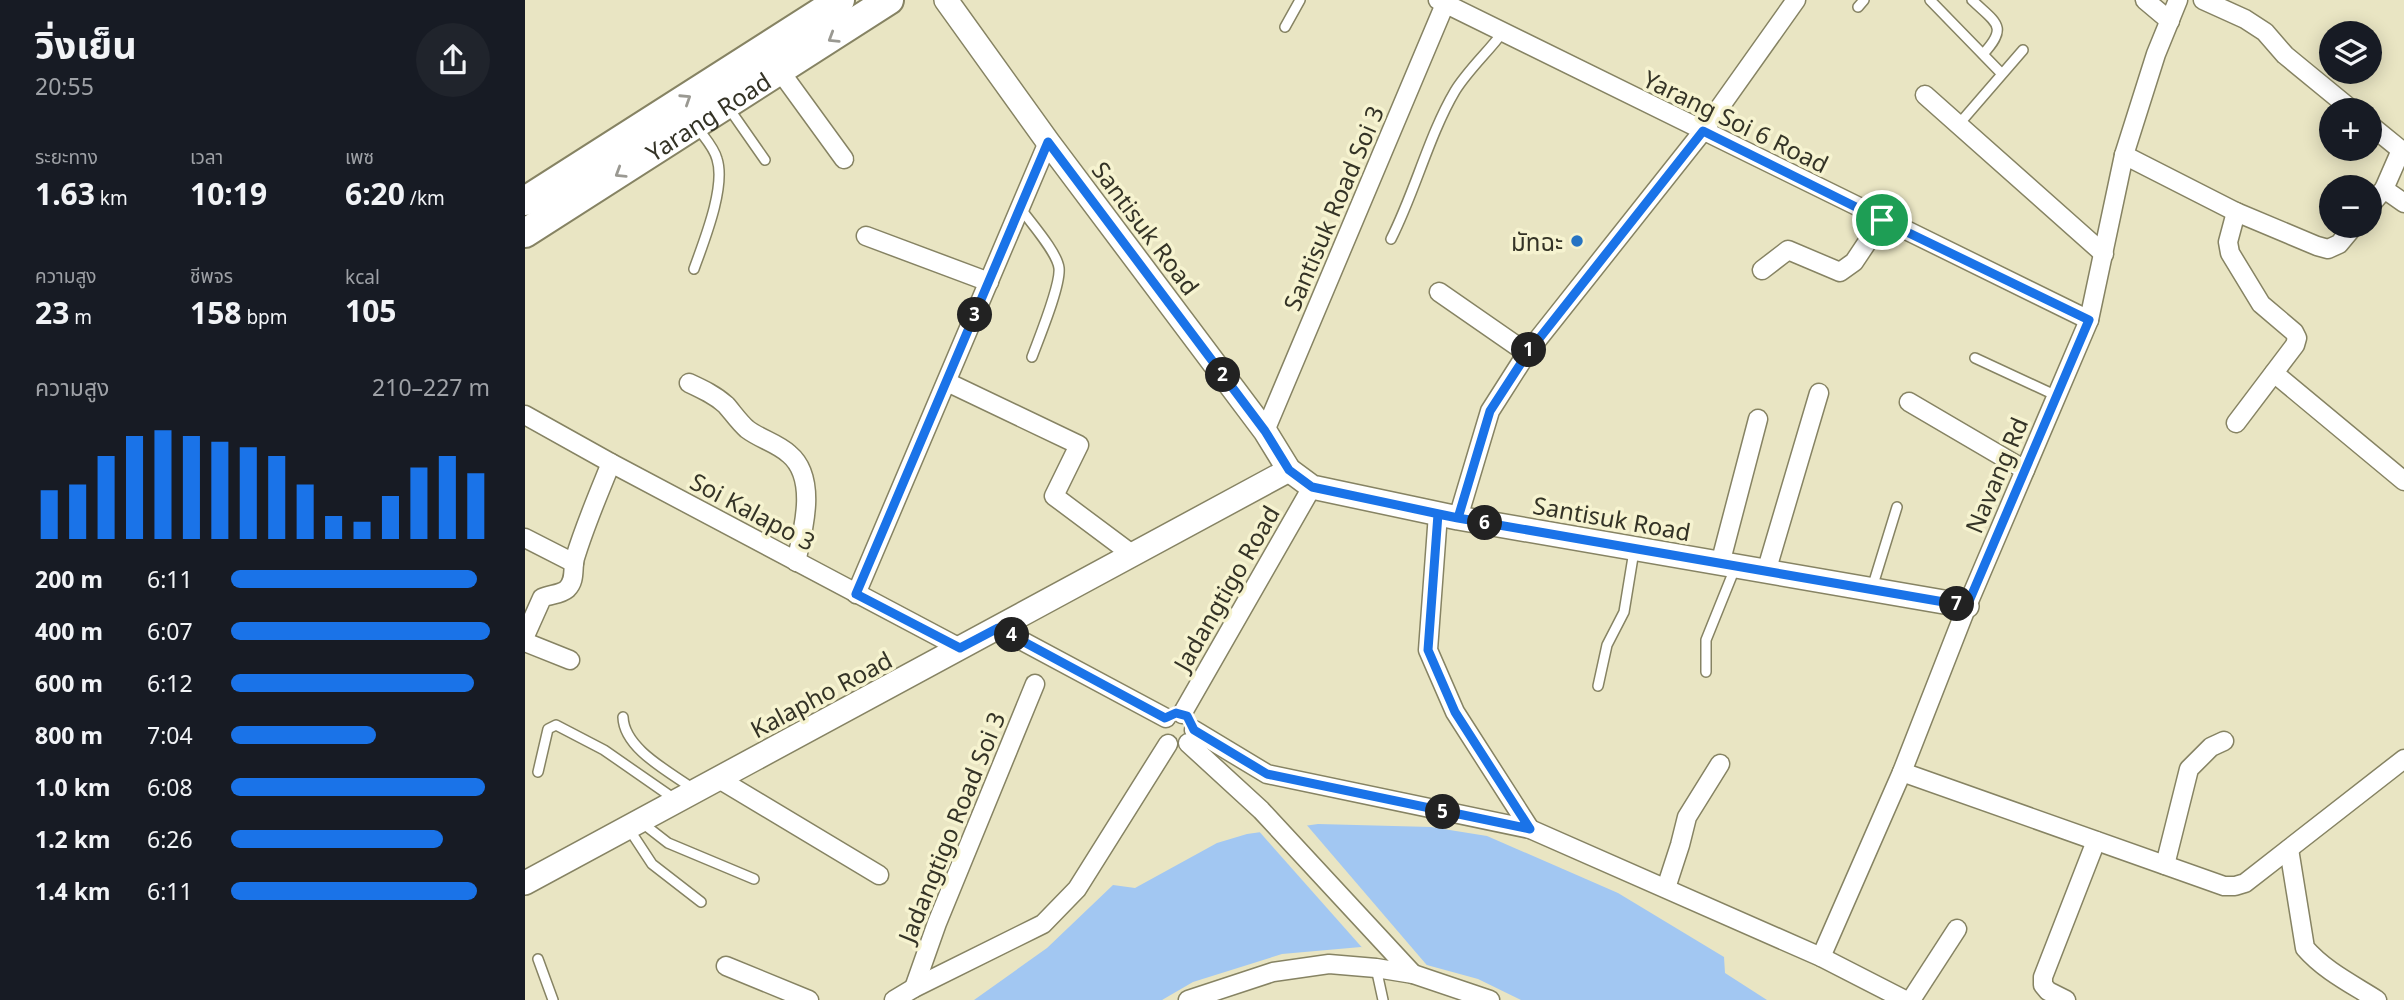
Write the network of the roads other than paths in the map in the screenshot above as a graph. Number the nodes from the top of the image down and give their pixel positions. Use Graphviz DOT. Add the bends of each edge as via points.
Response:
graph roads {
  1 [pos="841,0"];
  2 [pos="889,0"];
  3 [pos="946,0"];
  4 [pos="1300,0"];
  5 [pos="1796,0"];
  6 [pos="1930,0"];
  7 [pos="1972,0"];
  8 [pos="2145,0"];
  9 [pos="2178,0"];
  10 [pos="2203,0"];
  11 [pos="1442,2"];
  12 [pos="2170,21"];
  13 [pos="1285,27"];
  14 [pos="1503,32"];
  15 [pos="2023,50"];
  16 [pos="1983,54"];
  17 [pos="780,71"];
  18 [pos="2001,73"];
  19 [pos="1924,95"];
  20 [pos="2337,98"];
  21 [pos="727,105"];
  22 [pos="1959,124"];
  23 [pos="696,125"];
  24 [pos="1703,131"];
  25 [pos="2382,133"];
  26 [pos="1048,142"];
  27 [pos="2403,148"];
  28 [pos="2124,155"];
  29 [pos="844,159"];
  30 [pos="765,160"];
  31 [pos="579,183"];
  32 [pos="2384,189"];
  33 [pos="2382,191"];
  34 [pos="525,201"];
  35 [pos="2404,203"];
  36 [pos="1020,209"];
  37 [pos="2236,212"];
  38 [pos="1882,220"];
  39 [pos="525,233"];
  40 [pos="866,236"];
  41 [pos="2344,238"];
  42 [pos="1391,239"];
  43 [pos="2104,254"];
  44 [pos="694,270"];
  45 [pos="1762,270"];
  46 [pos="989,282"];
  47 [pos="1439,292"];
  48 [pos="2089,320"];
  49 [pos="1527,354"];
  50 [pos="1032,357"];
  51 [pos="1975,358"];
  52 [pos="2274,373"];
  53 [pos="947,382"];
  54 [pos="689,383"];
  55 [pos="1819,393"];
  56 [pos="2057,396"];
  57 [pos="1909,402"];
  58 [pos="525,415"];
  59 [pos="1758,419"];
  60 [pos="2236,423"];
  61 [pos="1265,431"];
  62 [pos="611,463"];
  63 [pos="1289,470"];
  64 [pos="2025,470"];
  65 [pos="2404,481"];
  66 [pos="1312,487"];
  67 [pos="1897,507"];
  68 [pos="1448,516"];
  69 [pos="525,538"];
  70 [pos="1634,549"];
  71 [pos="1133,555"];
  72 [pos="796,562"];
  73 [pos="574,563"];
  74 [pos="1728,565"];
  75 [pos="1766,572"];
  76 [pos="1872,590"];
  77 [pos="856,594"];
  78 [pos="1967,606"];
  79 [pos="998,628"];
  80 [pos="525,636"];
  81 [pos="525,642"];
  82 [pos="960,648"];
  83 [pos="570,660"];
  84 [pos="1706,672"];
  85 [pos="1035,684"];
  86 [pos="1598,686"];
  87 [pos="1174,716"];
  88 [pos="623,717"];
  89 [pos="1191,736"];
  90 [pos="2224,741"];
  91 [pos="1168,744"];
  92 [pos="2404,759"];
  93 [pos="1720,764"];
  94 [pos="538,772"];
  95 [pos="1902,772"];
  96 [pos="1267,774"];
  97 [pos="719,779"];
  98 [pos="687,796"];
  99 [pos="1246,796"];
  100 [pos="634,824"];
  101 [pos="1530,829"];
  102 [pos="2096,841"];
  103 [pos="2289,849"];
  104 [pos="2165,866"];
  105 [pos="879,875"];
  106 [pos="754,879"];
  107 [pos="525,883"];
  108 [pos="1666,888"];
  109 [pos="701,902"];
  110 [pos="1957,929"];
  111 [pos="1821,957"];
  112 [pos="538,959"];
  113 [pos="726,966"];
  114 [pos="1376,968"];
  115 [pos="1408,968"];
  116 [pos="914,988"];
  117 [pos="1226,994"];
  118 [pos="553,1000"];
  119 [pos="809,1000"];
  120 [pos="894,1000"];
  121 [pos="1188,1000"];
  122 [pos="1383,1000"];
  123 [pos="1490,1000"];
  124 [pos="1905,1000"];
  125 [pos="1911,1000"];
  126 [pos="2066,1000"];
  127 [pos="2377,1000"];
  31 -- 1 [label="main road, Yarang Road, one-way"];
  2 -- 17 [label="main road, Yarang Road, one-way"];
  3 -- 26 [label="street, Santisuk Road"];
  4 -- 13 [label="lane"];
  5 -- 24 [label="street"];
  6 -- 16 [label="lane"];
  7 -- 16 [label="lane" via="1998,30"];
  8 -- 12 [label="street"];
  9 -- 12 [label="street, Navang Rd"];
  10 -- 20 [label="street" via="2265,32 2285,55"];
  11 -- 14 [label="street, Yarang Soi 6 Road"];
  11 -- 61 [label="street, Santisuk Road Soi 3"];
  12 -- 28 [label="street, Navang Rd"];
  14 -- 24 [label="street, Yarang Soi 6 Road"];
  14 -- 42 [label="lane" via="1456,89"];
  15 -- 18 [label="lane"];
  16 -- 18 [label="lane"];
  17 -- 21 [label="main road, Yarang Road"];
  17 -- 29 [label="street"];
  18 -- 22 [label="lane"];
  19 -- 22 [label="street"];
  21 -- 23 [label="main road, Yarang Road"];
  21 -- 30 [label="lane"];
  22 -- 43 [label="street"];
  23 -- 31 [label="main road, Yarang Road, one-way"];
  23 -- 44 [label="lane" via="717,156 720,171"];
  24 -- 38 [label="street, Yarang Soi 6 Road"];
  24 -- 49 [label="street"];
  25 -- 27 [label="street"];
  26 -- 36 [label="street"];
  26 -- 61 [label="street, Santisuk Road"];
  27 -- 32 [label="street"];
  28 -- 37 [label="street"];
  28 -- 43 [label="street, Navang Rd"];
  31 -- 34 [label="main road, Yarang Road"];
  31 -- 39 [label="main road, Yarang Road"];
  32 -- 33 [label="street"];
  32 -- 35 [label="street"];
  36 -- 46 [label="street"];
  36 -- 50 [label="lane" via="1059,269"];
  37 -- 41 [label="street" via="2328,249"];
  37 -- 52 [label="street" via="2228,242 2230,253 2261,304 2297,338"];
  38 -- 45 [label="street" via="1854,262 1840,272 1788,250"];
  38 -- 48 [label="street, Yarang Soi 6 Road"];
  40 -- 46 [label="street"];
  43 -- 48 [label="street, Navang Rd"];
  46 -- 53 [label="street"];
  47 -- 49 [label="street"];
  48 -- 56 [label="street, Navang Rd"];
  49 -- 68 [label="street" via="1490,411"];
  51 -- 56 [label="lane"];
  52 -- 60 [label="street"];
  52 -- 65 [label="street"];
  53 -- 71 [label="street" via="1079,445 1054,496"];
  53 -- 77 [label="street"];
  54 -- 72 [label="street" via="712,394 742,425 795,460 806,498"];
  55 -- 75 [label="street"];
  56 -- 64 [label="street, Navang Rd"];
  57 -- 64 [label="street"];
  58 -- 62 [label="street, Soi Kalapo 3"];
  59 -- 74 [label="street"];
  61 -- 63 [label="street, Santisuk Road"];
  62 -- 72 [label="street, Soi Kalapo 3"];
  62 -- 73 [label="street"];
  63 -- 66 [label="street, Santisuk Road"];
  63 -- 71 [label="street, Kalapho Road"];
  64 -- 78 [label="street, Navang Rd"];
  66 -- 68 [label="street, Santisuk Road"];
  66 -- 87 [label="street, Jadangtigo Road"];
  67 -- 76 [label="lane"];
  68 -- 70 [label="street, Santisuk Road"];
  68 -- 101 [label="street" via="1428,650 1455,712"];
  69 -- 73 [label="street"];
  70 -- 74 [label="street, Santisuk Road"];
  70 -- 86 [label="lane" via="1624,612 1607,645"];
  71 -- 79 [label="street, Kalapho Road"];
  72 -- 77 [label="street, Soi Kalapo 3"];
  73 -- 80 [label="street" via="569,588 542,598"];
  74 -- 75 [label="street, Santisuk Road"];
  74 -- 84 [label="lane" via="1710,627"];
  75 -- 76 [label="street, Santisuk Road"];
  76 -- 78 [label="street, Santisuk Road"];
  77 -- 82 [label="street, Soi Kalapo 3"];
  78 -- 95 [label="street, Navang Rd"];
  79 -- 82 [label="street, Kalapho Road"];
  79 -- 87 [label="street"];
  81 -- 83 [label="street"];
  82 -- 97 [label="street, Kalapho Road"];
  85 -- 116 [label="street, Jadangtigo Road Soi 3"];
  87 -- 89 [label="street" via="1191,720"];
  87 -- 91 [label="street" via="1162,723"];
  88 -- 98 [label="lane" via="631,742"];
  89 -- 91 [label="street" via="1178,747"];
  89 -- 96 [label="street"];
  89 -- 99 [label="street"];
  90 -- 104 [label="street" via="2189,769"];
  91 -- 116 [label="street" via="1077,888 1043,924"];
  92 -- 103 [label="street"];
  93 -- 108 [label="street" via="1687,817"];
  94 -- 98 [label="lane" via="548,729 556,725"];
  95 -- 102 [label="street"];
  95 -- 111 [label="street, Navang Rd"];
  96 -- 99 [label="street"];
  96 -- 101 [label="street"];
  97 -- 98 [label="street, Kalapho Road"];
  97 -- 105 [label="street"];
  98 -- 100 [label="street, Kalapho Road"];
  99 -- 115 [label="street"];
  100 -- 106 [label="lane"];
  100 -- 107 [label="street, Kalapho Road"];
  100 -- 109 [label="lane" via="652,864"];
  101 -- 108 [label="street"];
  102 -- 104 [label="street"];
  102 -- 126 [label="street" via="2043,977 2048,991"];
  103 -- 104 [label="street" via="2235,886"];
  103 -- 127 [label="street" via="2305,948 2330,971"];
  108 -- 111 [label="street"];
  110 -- 125 [label="street"];
  111 -- 124 [label="street"];
  112 -- 118 [label="lane"];
  113 -- 119 [label="street"];
  114 -- 115 [label="street"];
  114 -- 117 [label="street" via="1329,964 1273,972"];
  114 -- 122 [label="lane"];
  115 -- 123 [label="street"];
  116 -- 120 [label="street"];
  117 -- 121 [label="street"];
}
